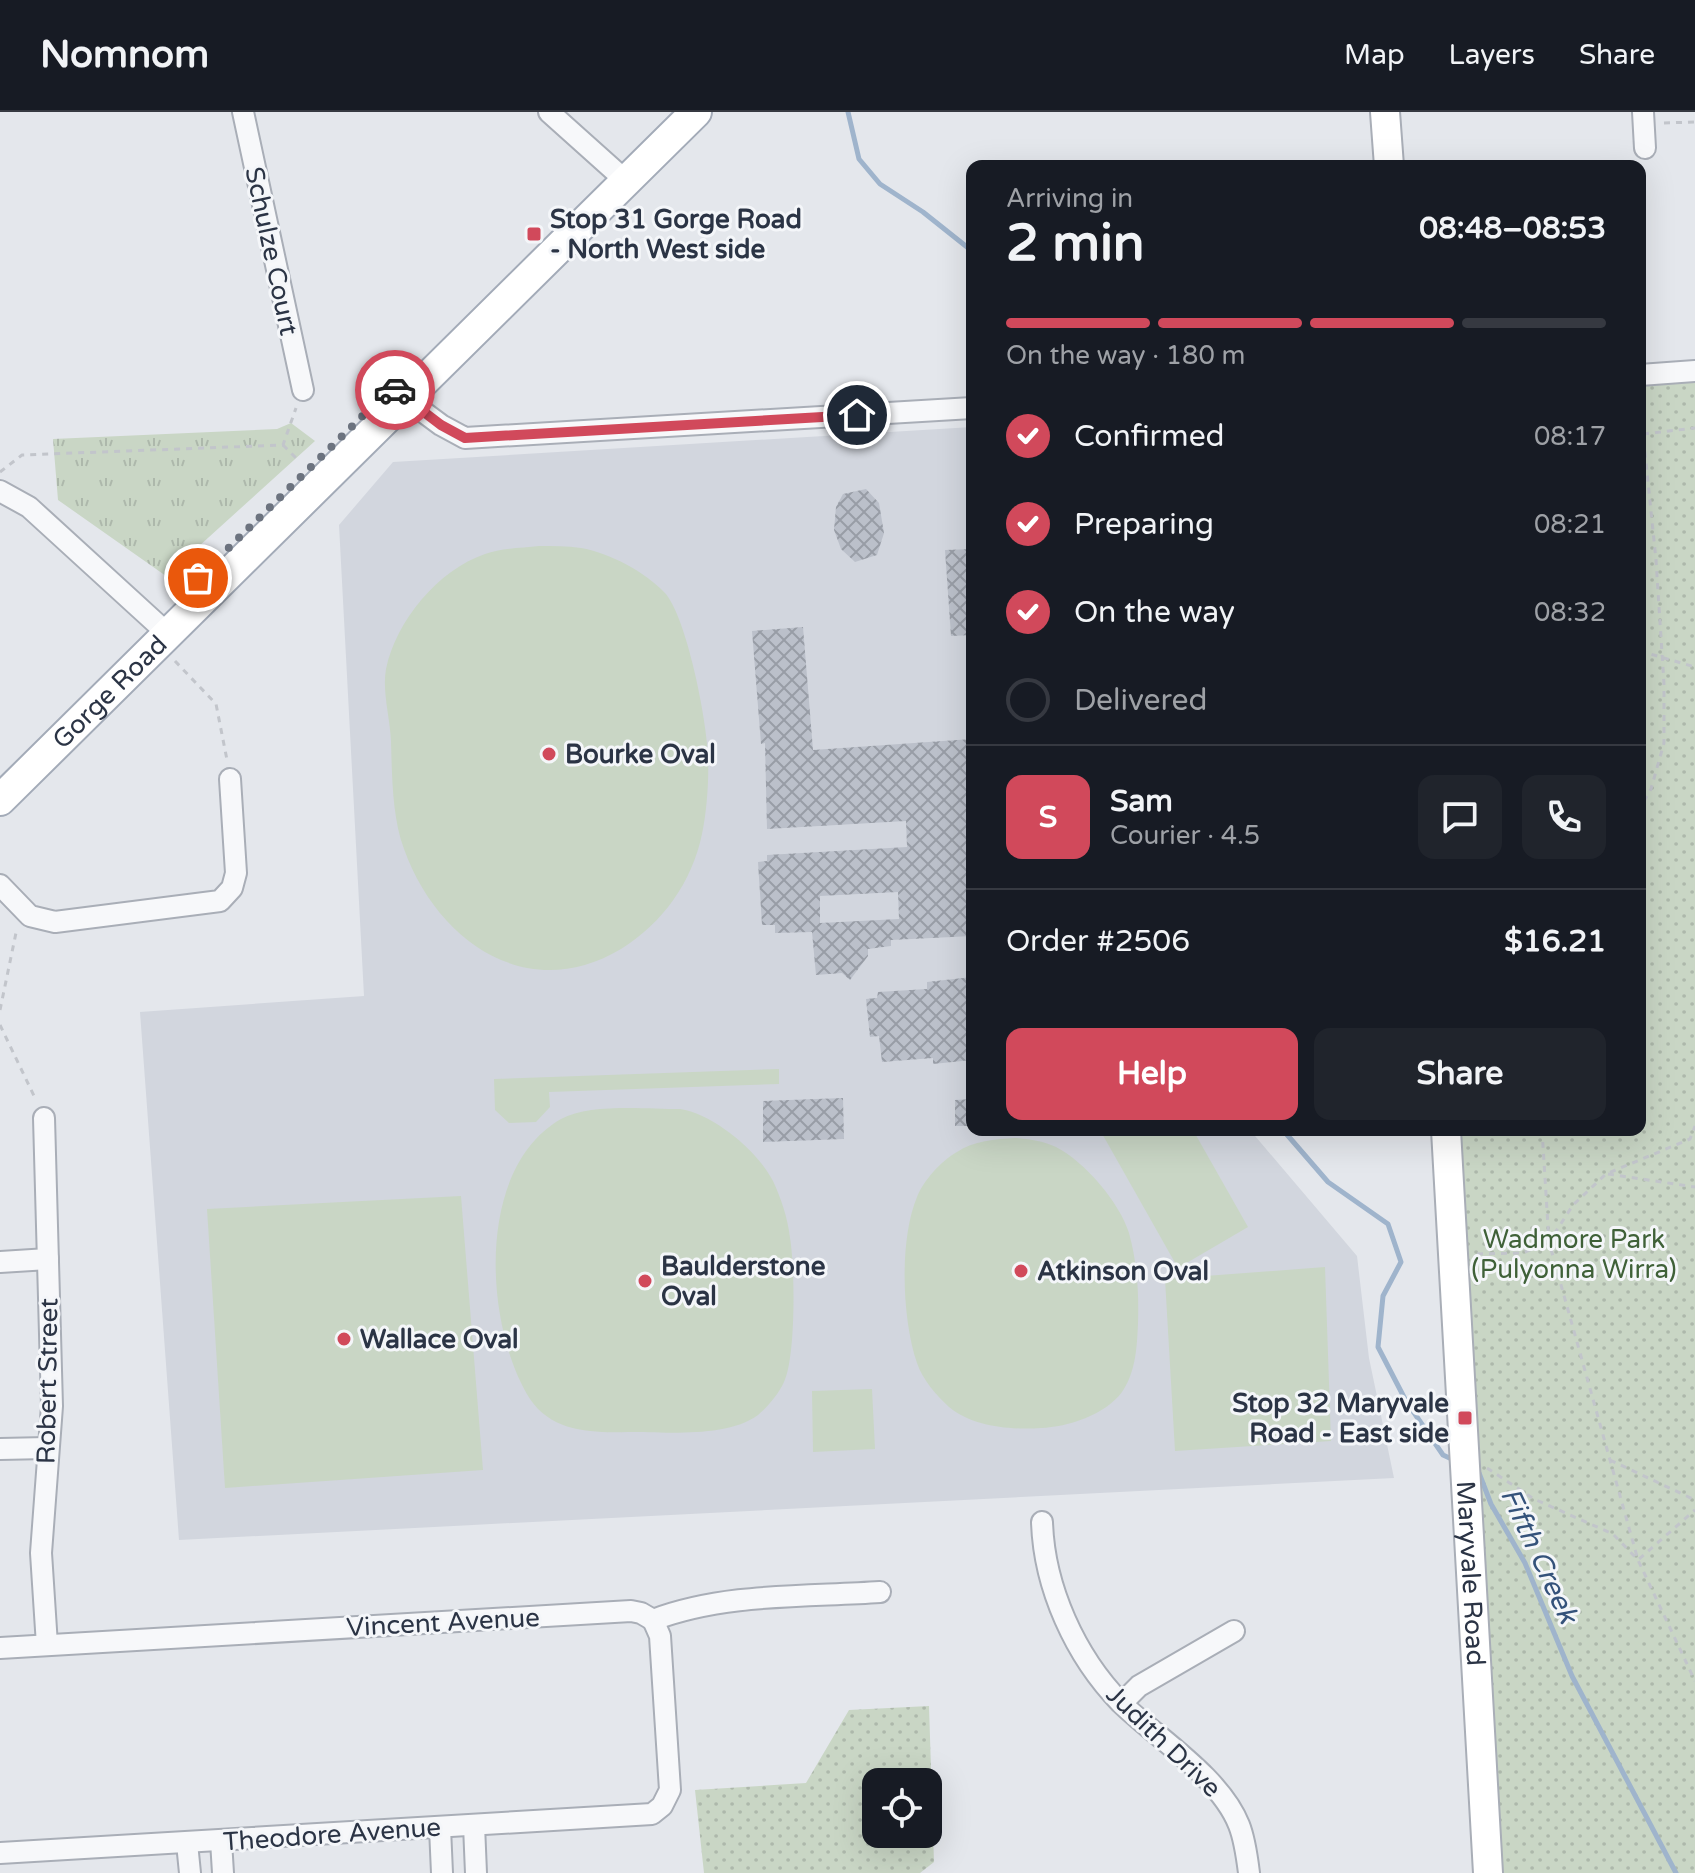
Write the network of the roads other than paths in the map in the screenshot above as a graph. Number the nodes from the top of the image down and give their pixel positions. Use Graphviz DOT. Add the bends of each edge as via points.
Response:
graph roads {
  1 [pos="243,112"];
  2 [pos="549,112"];
  3 [pos="670,112"];
  4 [pos="696,112"];
  5 [pos="1385,112"];
  6 [pos="1644,118"];
  7 [pos="1645,148"];
  8 [pos="1389,160"];
  9 [pos="619,174"];
  10 [pos="1695,371"];
  11 [pos="1646,375"];
  12 [pos="303,390"];
  13 [pos="399,394"];
  14 [pos="966,408"];
  15 [pos="0,491"];
  16 [pos="160,633"];
  17 [pos="0,778"];
  18 [pos="230,779"];
  19 [pos="0,800"];
  20 [pos="0,885"];
  21 [pos="44,1118"];
  22 [pos="1446,1136"];
  23 [pos="48,1259"];
  24 [pos="0,1262"];
  25 [pos="47,1448"];
  26 [pos="0,1449"];
  27 [pos="1042,1522"];
  28 [pos="880,1592"];
  29 [pos="653,1620"];
  30 [pos="1234,1631"];
  31 [pos="47,1645"];
  32 [pos="0,1648"];
  33 [pos="1122,1703"];
  34 [pos="474,1825"];
  35 [pos="440,1828"];
  36 [pos="221,1841"];
  37 [pos="187,1843"];
  38 [pos="0,1853"];
  39 [pos="190,1873"];
  40 [pos="223,1873"];
  41 [pos="442,1873"];
  42 [pos="476,1873"];
  43 [pos="1249,1873"];
  44 [pos="1488,1873"];
  1 -- 12 [label="street, Schulze Court"];
  2 -- 9 [label="street"];
  3 -- 9 [label="main road, Gorge Road"];
  4 -- 9 [label="main road, Gorge Road"];
  5 -- 8 [label="main road"];
  6 -- 7 [label="street"];
  9 -- 13 [label="main road, Gorge Road"];
  10 -- 11 [label="street"];
  13 -- 14 [label="street" via="465,438"];
  13 -- 16 [label="main road, Gorge Road"];
  15 -- 16 [label="street" via="29,507"];
  16 -- 17 [label="main road, Gorge Road"];
  16 -- 19 [label="main road, Gorge Road"];
  18 -- 20 [label="street" via="236,873 220,901 55,922 21,909"];
  21 -- 23 [label="street, Robert Street"];
  22 -- 44 [label="main road, Maryvale Road"];
  23 -- 24 [label="street"];
  23 -- 25 [label="street, Robert Street" via="52,1406"];
  25 -- 26 [label="street"];
  25 -- 31 [label="street, Robert Street" via="41,1553"];
  27 -- 33 [label="street, Judith Drive" via="1048,1572 1070,1630 1104,1685"];
  28 -- 29 [label="street" via="725,1602"];
  29 -- 31 [label="street, Vincent Avenue" via="631,1611"];
  29 -- 34 [label="street, Theodore Avenue" via="660,1636 670,1771 670,1790 662,1806 652,1814 625,1817"];
  30 -- 33 [label="street" via="1139,1686"];
  31 -- 32 [label="street, Vincent Avenue"];
  33 -- 43 [label="street, Judith Drive" via="1206,1776 1239,1824"];
  34 -- 35 [label="street, Theodore Avenue"];
  34 -- 42 [label="street"];
  35 -- 36 [label="street, Theodore Avenue"];
  35 -- 41 [label="street"];
  36 -- 37 [label="street, Theodore Avenue"];
  36 -- 40 [label="street"];
  37 -- 38 [label="street, Theodore Avenue"];
  37 -- 39 [label="street"];
}
